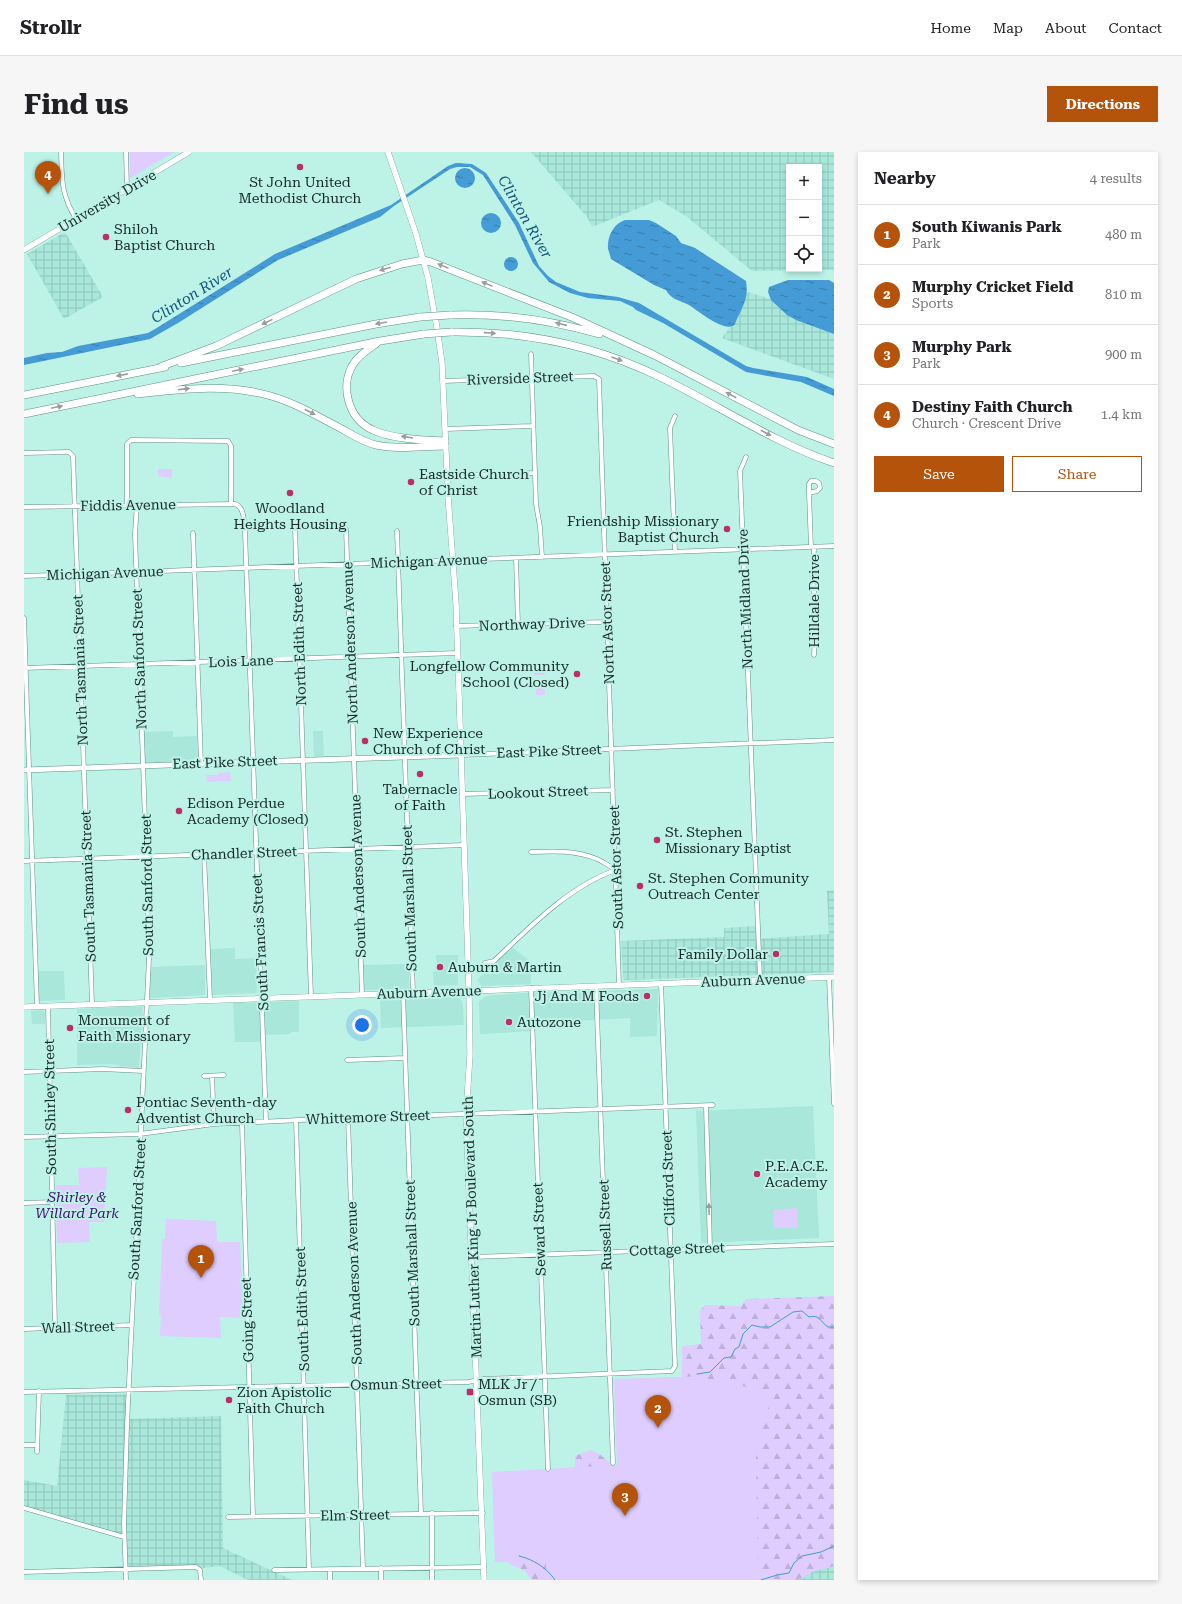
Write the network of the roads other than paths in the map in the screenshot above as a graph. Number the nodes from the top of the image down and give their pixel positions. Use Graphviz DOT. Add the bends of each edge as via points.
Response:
graph roads {
  1 [pos="61,152"];
  2 [pos="126,152"];
  3 [pos="189,152"];
  4 [pos="388,152"];
  5 [pos="182,154"];
  6 [pos="127,189"];
  7 [pos="76,219"];
  8 [pos="24,250"];
  9 [pos="423,260"];
  10 [pos="380,341"];
  11 [pos="626,343"];
  12 [pos="530,354"];
  13 [pos="160,367"];
  14 [pos="598,377"];
  15 [pos="531,378"];
  16 [pos="443,381"];
  17 [pos="24,395"];
  18 [pos="90,400"];
  19 [pos="24,414"];
  20 [pos="675,416"];
  21 [pos="532,426"];
  22 [pos="445,429"];
  23 [pos="445,444"];
  24 [pos="834,444"];
  25 [pos="24,453"];
  26 [pos="746,457"];
  27 [pos="834,463"];
  28 [pos="534,473"];
  29 [pos="447,476"];
  30 [pos="809,493"];
  31 [pos="127,504"];
  32 [pos="137,504"];
  33 [pos="231,504"];
  34 [pos="75,506"];
  35 [pos="24,507"];
  36 [pos="295,528"];
  37 [pos="346,529"];
  38 [pos="396,531"];
  39 [pos="194,534"];
  40 [pos="834,546"];
  41 [pos="813,547"];
  42 [pos="743,550"];
  43 [pos="675,552"];
  44 [pos="605,555"];
  45 [pos="542,557"];
  46 [pos="516,558"];
  47 [pos="453,560"];
  48 [pos="398,562"];
  49 [pos="347,564"];
  50 [pos="297,566"];
  51 [pos="246,568"];
  52 [pos="195,570"];
  53 [pos="136,572"];
  54 [pos="77,574"];
  55 [pos="24,576"];
  56 [pos="24,618"];
  57 [pos="607,622"];
  58 [pos="518,625"];
  59 [pos="456,626"];
  60 [pos="457,653"];
  61 [pos="401,655"];
  62 [pos="814,655"];
  63 [pos="350,657"];
  64 [pos="300,659"];
  65 [pos="249,661"];
  66 [pos="198,662"];
  67 [pos="139,665"];
  68 [pos="80,666"];
  69 [pos="25,668"];
  70 [pos="834,740"];
  71 [pos="751,743"];
  72 [pos="612,749"];
  73 [pos="461,755"];
  74 [pos="404,756"];
  75 [pos="354,758"];
  76 [pos="303,760"];
  77 [pos="253,761"];
  78 [pos="201,763"];
  79 [pos="143,766"];
  80 [pos="84,768"];
  81 [pos="27,770"];
  82 [pos="613,790"];
  83 [pos="462,794"];
  84 [pos="464,845"];
  85 [pos="408,847"];
  86 [pos="357,849"];
  87 [pos="306,850"];
  88 [pos="256,852"];
  89 [pos="531,852"];
  90 [pos="204,854"];
  91 [pos="146,857"];
  92 [pos="87,859"];
  93 [pos="32,860"];
  94 [pos="24,861"];
  95 [pos="616,870"];
  96 [pos="485,963"];
  97 [pos="832,977"];
  98 [pos="760,979"];
  99 [pos="661,983"];
  100 [pos="619,985"];
  101 [pos="596,986"];
  102 [pos="531,988"];
  103 [pos="469,991"];
  104 [pos="412,992"];
  105 [pos="403,993"];
  106 [pos="362,994"];
  107 [pos="311,996"];
  108 [pos="262,998"];
  109 [pos="210,1000"];
  110 [pos="146,1002"];
  111 [pos="92,1004"];
  112 [pos="24,1006"];
  113 [pos="37,1006"];
  114 [pos="48,1006"];
  115 [pos="405,1058"];
  116 [pos="347,1060"];
  117 [pos="50,1071"];
  118 [pos="143,1071"];
  119 [pos="24,1072"];
  120 [pos="224,1075"];
  121 [pos="204,1076"];
  122 [pos="212,1076"];
  123 [pos="834,1103"];
  124 [pos="713,1105"];
  125 [pos="706,1106"];
  126 [pos="666,1107"];
  127 [pos="601,1110"];
  128 [pos="535,1112"];
  129 [pos="466,1114"];
  130 [pos="407,1115"];
  131 [pos="348,1118"];
  132 [pos="296,1120"];
  133 [pos="266,1122"];
  134 [pos="242,1123"];
  135 [pos="214,1124"];
  136 [pos="140,1134"];
  137 [pos="51,1136"];
  138 [pos="24,1137"];
  139 [pos="53,1202"];
  140 [pos="24,1203"];
  141 [pos="834,1244"];
  142 [pos="710,1248"];
  143 [pos="670,1249"];
  144 [pos="606,1252"];
  145 [pos="540,1254"];
  146 [pos="472,1257"];
  147 [pos="132,1325"];
  148 [pos="55,1328"];
  149 [pos="24,1329"];
  150 [pos="672,1372"];
  151 [pos="610,1375"];
  152 [pos="544,1377"];
  153 [pos="477,1381"];
  154 [pos="417,1383"];
  155 [pos="358,1384"];
  156 [pos="304,1386"];
  157 [pos="249,1387"];
  158 [pos="128,1389"];
  159 [pos="24,1392"];
  160 [pos="39,1392"];
  161 [pos="24,1445"];
  162 [pos="37,1445"];
  163 [pos="37,1452"];
  164 [pos="613,1463"];
  165 [pos="548,1469"];
  166 [pos="24,1508"];
  167 [pos="483,1512"];
  168 [pos="421,1514"];
  169 [pos="432,1514"];
  170 [pos="362,1515"];
  171 [pos="308,1516"];
  172 [pos="228,1517"];
  173 [pos="253,1517"];
  174 [pos="124,1537"];
  175 [pos="381,1568"];
  176 [pos="432,1568"];
  177 [pos="484,1568"];
  178 [pos="125,1569"];
  179 [pos="309,1569"];
  180 [pos="330,1569"];
  181 [pos="363,1569"];
  182 [pos="274,1570"];
  183 [pos="24,1572"];
  184 [pos="126,1580"];
  185 [pos="201,1580"];
  186 [pos="330,1580"];
  187 [pos="381,1580"];
  188 [pos="432,1580"];
  189 [pos="484,1580"];
  1 -- 7 [label="street" via="63,192"];
  2 -- 6 [label="street"];
  3 -- 5 [label="main road, University Drive"];
  4 -- 9 [label="main road, Martin Luther King Jr Boulevard South"];
  5 -- 6 [label="main road, University Drive"];
  6 -- 7 [label="main road, University Drive"];
  7 -- 8 [label="main road, University Drive"];
  11 -- 9 [label="highway, one-way" via="574,318"];
  9 -- 13 [label="highway, one-way" via="356,279 216,346"];
  9 -- 16 [label="main road, Martin Luther King Jr Boulevard South" via="437,322"];
  18 -- 10 [label="highway, one-way"];
  23 -- 10 [label="highway, one-way" via="381,433 365,426 354,414 346,392 348,375 359,357"];
  10 -- 27 [label="highway, one-way, bridge" via="424,334 491,332 563,343 613,357 661,377 789,445"];
  11 -- 13 [label="highway, one-way, bridge" via="582,329 538,320 491,315 450,315 369,325"];
  24 -- 11 [label="highway, one-way" via="798,430 677,366"];
  12 -- 15 [label="street"];
  13 -- 17 [label="highway, one-way"];
  14 -- 15 [label="street, Riverside Street"];
  14 -- 44 [label="street, North Astor Street"];
  15 -- 16 [label="street, Riverside Street"];
  15 -- 21 [label="street"];
  16 -- 22 [label="main road, Martin Luther King Jr Boulevard South"];
  19 -- 18 [label="highway, one-way"];
  18 -- 23 [label="highway, one-way" via="194,388 235,389 290,403 374,444 397,447"];
  20 -- 43 [label="street" via="670,428"];
  21 -- 22 [label="street"];
  21 -- 28 [label="street"];
  22 -- 23 [label="main road, Martin Luther King Jr Boulevard South"];
  23 -- 29 [label="main road, Martin Luther King Jr Boulevard South"];
  25 -- 34 [label="street, North Tasmania Street" via="72,453"];
  26 -- 42 [label="street, North Midland Drive" via="740,470"];
  28 -- 29 [label="street"];
  28 -- 45 [label="street"];
  29 -- 47 [label="main road, Martin Luther King Jr Boulevard South"];
  30 -- 41 [label="street, Hilldale Drive"];
  31 -- 32 [label="street, Fiddis Avenue"];
  31 -- 33 [label="street" via="127,444 131,440 228,440 231,446"];
  31 -- 34 [label="street, Fiddis Avenue"];
  32 -- 33 [label="street, Fiddis Avenue"];
  32 -- 53 [label="street, North Sanford Street"];
  33 -- 51 [label="street, South Francis Street" via="238,504 243,514"];
  34 -- 35 [label="street, Fiddis Avenue"];
  34 -- 54 [label="street, North Tasmania Street"];
  36 -- 50 [label="street, North Edith Street"];
  37 -- 49 [label="street, North Anderson Avenue"];
  38 -- 48 [label="street, South Marshall Street"];
  39 -- 52 [label="street"];
  40 -- 41 [label="street, Michigan Avenue"];
  41 -- 42 [label="street, Michigan Avenue"];
  41 -- 62 [label="street, Hilldale Drive" via="816,623"];
  42 -- 43 [label="street, Michigan Avenue"];
  42 -- 71 [label="street, North Midland Drive"];
  43 -- 44 [label="street, Michigan Avenue"];
  44 -- 45 [label="street, Michigan Avenue"];
  44 -- 57 [label="street, North Astor Street"];
  45 -- 46 [label="street, Michigan Avenue"];
  46 -- 47 [label="street, Michigan Avenue"];
  46 -- 58 [label="street"];
  47 -- 48 [label="street, Michigan Avenue"];
  47 -- 59 [label="main road, Martin Luther King Jr Boulevard South"];
  48 -- 49 [label="street, Michigan Avenue"];
  48 -- 61 [label="street, South Marshall Street"];
  49 -- 50 [label="street, Michigan Avenue"];
  49 -- 63 [label="street, North Anderson Avenue"];
  50 -- 51 [label="street, Michigan Avenue"];
  50 -- 64 [label="street, North Edith Street"];
  51 -- 52 [label="street, Michigan Avenue"];
  51 -- 65 [label="street, South Francis Street"];
  52 -- 53 [label="street, Michigan Avenue"];
  52 -- 66 [label="street"];
  53 -- 54 [label="street, Michigan Avenue"];
  53 -- 67 [label="street, North Sanford Street"];
  54 -- 55 [label="street, Michigan Avenue"];
  54 -- 68 [label="street, North Tasmania Street"];
  56 -- 69 [label="street"];
  57 -- 58 [label="street, Northway Drive"];
  57 -- 72 [label="street, North Astor Street"];
  58 -- 59 [label="street, Northway Drive"];
  59 -- 60 [label="main road, Martin Luther King Jr Boulevard South"];
  60 -- 61 [label="street, Lois Lane"];
  60 -- 73 [label="main road, Martin Luther King Jr Boulevard South"];
  61 -- 63 [label="street, Lois Lane"];
  61 -- 74 [label="street, South Marshall Street"];
  63 -- 64 [label="street, Lois Lane"];
  63 -- 75 [label="street, North Anderson Avenue"];
  64 -- 65 [label="street, Lois Lane"];
  64 -- 76 [label="street, North Edith Street"];
  65 -- 66 [label="street, Lois Lane"];
  65 -- 77 [label="street, South Francis Street"];
  66 -- 67 [label="street, Lois Lane"];
  66 -- 78 [label="street"];
  67 -- 68 [label="street, Lois Lane"];
  67 -- 79 [label="street, North Sanford Street"];
  68 -- 69 [label="street, Lois Lane"];
  68 -- 80 [label="street, North Tasmania Street"];
  69 -- 81 [label="street"];
  70 -- 71 [label="street, East Pike Street"];
  71 -- 72 [label="street, East Pike Street"];
  71 -- 98 [label="street, North Midland Drive"];
  72 -- 73 [label="street, East Pike Street"];
  72 -- 82 [label="street, South Astor Street"];
  73 -- 74 [label="street, East Pike Street"];
  73 -- 83 [label="main road, Martin Luther King Jr Boulevard South"];
  74 -- 75 [label="street, East Pike Street"];
  74 -- 85 [label="street, South Marshall Street"];
  75 -- 76 [label="street, East Pike Street"];
  75 -- 86 [label="street, South Anderson Avenue"];
  76 -- 77 [label="street, East Pike Street"];
  76 -- 87 [label="street"];
  77 -- 78 [label="street, East Pike Street"];
  77 -- 88 [label="street, South Francis Street"];
  78 -- 79 [label="street, East Pike Street"];
  79 -- 80 [label="street, East Pike Street"];
  79 -- 91 [label="street, South Sanford Street"];
  80 -- 81 [label="street, East Pike Street"];
  80 -- 92 [label="street, South Tasmania Street"];
  81 -- 93 [label="street"];
  82 -- 83 [label="street, Lookout Street"];
  82 -- 95 [label="street, South Astor Street"];
  83 -- 84 [label="main road, Martin Luther King Jr Boulevard South"];
  84 -- 85 [label="street, Chandler Street"];
  84 -- 103 [label="main road, Martin Luther King Jr Boulevard South"];
  85 -- 86 [label="street, Chandler Street"];
  85 -- 104 [label="street, South Marshall Street"];
  86 -- 87 [label="street, Chandler Street"];
  86 -- 106 [label="street, South Anderson Avenue"];
  87 -- 88 [label="street, Chandler Street"];
  87 -- 107 [label="street"];
  88 -- 90 [label="street, Chandler Street"];
  88 -- 108 [label="street, South Francis Street"];
  89 -- 95 [label="street" via="579,853 597,859"];
  90 -- 91 [label="street, Chandler Street"];
  90 -- 109 [label="street"];
  91 -- 92 [label="street, Chandler Street"];
  91 -- 110 [label="street, South Sanford Street" via="149,949"];
  92 -- 93 [label="street, Chandler Street"];
  92 -- 111 [label="street, South Tasmania Street"];
  93 -- 94 [label="street, Chandler Street"];
  93 -- 113 [label="street"];
  95 -- 96 [label="street" via="588,884 558,904 494,962"];
  95 -- 100 [label="street, South Astor Street"];
  97 -- 98 [label="main road, Auburn Avenue"];
  97 -- 123 [label="street"];
  98 -- 99 [label="main road, Auburn Avenue"];
  99 -- 100 [label="main road, Auburn Avenue"];
  99 -- 126 [label="street, Clifford Street"];
  100 -- 101 [label="main road, Auburn Avenue"];
  101 -- 102 [label="main road, Auburn Avenue"];
  101 -- 127 [label="street, Russell Street"];
  102 -- 103 [label="main road, Auburn Avenue"];
  102 -- 128 [label="street, Seward Street"];
  103 -- 104 [label="main road, Auburn Avenue"];
  103 -- 129 [label="main road, Martin Luther King Jr Boulevard South" via="470,1048"];
  104 -- 105 [label="main road, Auburn Avenue"];
  105 -- 106 [label="main road, Auburn Avenue"];
  105 -- 115 [label="street, South Marshall Street"];
  106 -- 107 [label="main road, Auburn Avenue"];
  107 -- 108 [label="main road, Auburn Avenue"];
  108 -- 109 [label="main road, Auburn Avenue"];
  108 -- 133 [label="street, South Francis Street"];
  109 -- 110 [label="main road, Auburn Avenue"];
  110 -- 111 [label="main road, Auburn Avenue"];
  110 -- 118 [label="street, South Sanford Street"];
  111 -- 114 [label="main road, Auburn Avenue"];
  112 -- 113 [label="main road, Auburn Avenue"];
  113 -- 114 [label="main road, Auburn Avenue"];
  114 -- 117 [label="street, South Shirley Street"];
  115 -- 116 [label="street"];
  115 -- 130 [label="street, South Marshall Street"];
  117 -- 118 [label="street"];
  117 -- 119 [label="street"];
  117 -- 137 [label="street, South Shirley Street"];
  118 -- 136 [label="street, South Sanford Street"];
  120 -- 122 [label="street"];
  121 -- 122 [label="street"];
  122 -- 135 [label="street"];
  124 -- 125 [label="street, Whittemore Street"];
  125 -- 126 [label="street, Whittemore Street"];
  142 -- 125 [label="street, one-way"];
  126 -- 127 [label="street, Whittemore Street"];
  126 -- 143 [label="street, Clifford Street"];
  127 -- 128 [label="street, Whittemore Street"];
  127 -- 144 [label="street, Russell Street"];
  128 -- 129 [label="street, Whittemore Street"];
  128 -- 145 [label="street, Seward Street"];
  129 -- 130 [label="street, Whittemore Street"];
  129 -- 146 [label="main road, Martin Luther King Jr Boulevard South"];
  130 -- 131 [label="street, Whittemore Street"];
  130 -- 154 [label="street, South Marshall Street"];
  131 -- 132 [label="street, Whittemore Street"];
  131 -- 155 [label="street, South Anderson Avenue"];
  132 -- 133 [label="street, Whittemore Street"];
  132 -- 156 [label="street, South Edith Street"];
  133 -- 134 [label="street, Whittemore Street"];
  134 -- 135 [label="street, Whittemore Street"];
  134 -- 157 [label="street, Going Street"];
  135 -- 136 [label="street, Whittemore Street"];
  136 -- 137 [label="street, Whittemore Street"];
  136 -- 147 [label="street, South Sanford Street"];
  137 -- 138 [label="street, Whittemore Street"];
  137 -- 139 [label="street, South Shirley Street"];
  139 -- 140 [label="street"];
  139 -- 148 [label="street, South Shirley Street"];
  141 -- 142 [label="street, Cottage Street"];
  142 -- 143 [label="street, Cottage Street"];
  143 -- 144 [label="street, Cottage Street"];
  143 -- 150 [label="street, Clifford Street" via="675,1366"];
  144 -- 145 [label="street, Cottage Street"];
  144 -- 151 [label="street, Russell Street"];
  145 -- 146 [label="street, Cottage Street"];
  145 -- 152 [label="street, Seward Street"];
  146 -- 153 [label="main road, Martin Luther King Jr Boulevard South"];
  147 -- 148 [label="street, Wall Street"];
  147 -- 158 [label="street, South Sanford Street"];
  148 -- 149 [label="street, Wall Street"];
  150 -- 151 [label="street, Osmun Street"];
  151 -- 152 [label="street, Osmun Street"];
  151 -- 164 [label="street, Russell Street"];
  152 -- 153 [label="street, Osmun Street"];
  152 -- 165 [label="street, Seward Street"];
  153 -- 154 [label="street, Osmun Street"];
  153 -- 167 [label="main road, Martin Luther King Jr Boulevard South"];
  154 -- 155 [label="street, Osmun Street"];
  154 -- 168 [label="street, South Marshall Street"];
  155 -- 156 [label="street, Osmun Street"];
  155 -- 170 [label="street, South Anderson Avenue"];
  156 -- 157 [label="street, Osmun Street"];
  156 -- 171 [label="street, South Edith Street"];
  157 -- 158 [label="street, Osmun Street"];
  157 -- 173 [label="street, Going Street"];
  158 -- 160 [label="street, Osmun Street"];
  158 -- 174 [label="street, South Sanford Street"];
  159 -- 160 [label="street, Osmun Street"];
  160 -- 162 [label="street"];
  161 -- 162 [label="street"];
  162 -- 163 [label="street"];
  166 -- 174 [label="street"];
  167 -- 169 [label="street, Elm Street"];
  167 -- 177 [label="main road, Martin Luther King Jr Boulevard South"];
  168 -- 169 [label="street, Elm Street"];
  168 -- 170 [label="street, Elm Street"];
  169 -- 176 [label="street"];
  170 -- 171 [label="street, Elm Street"];
  170 -- 181 [label="street, South Anderson Avenue"];
  171 -- 173 [label="street, Elm Street"];
  171 -- 179 [label="street, South Edith Street"];
  172 -- 173 [label="street, Elm Street"];
  174 -- 178 [label="street, South Sanford Street"];
  175 -- 176 [label="street"];
  175 -- 181 [label="street"];
  175 -- 187 [label="street"];
  176 -- 177 [label="street"];
  176 -- 188 [label="street"];
  177 -- 189 [label="main road, Martin Luther King Jr Boulevard South"];
  178 -- 183 [label="street"];
  178 -- 184 [label="street, South Sanford Street"];
  178 -- 185 [label="street" via="196,1567 200,1569"];
  179 -- 180 [label="street"];
  179 -- 182 [label="street"];
  180 -- 181 [label="street"];
  180 -- 186 [label="street"];
}
